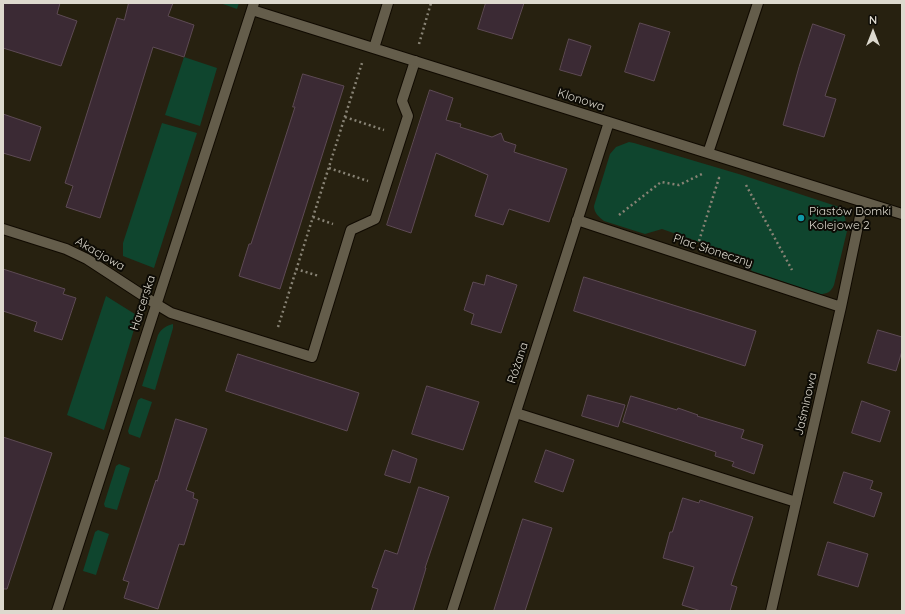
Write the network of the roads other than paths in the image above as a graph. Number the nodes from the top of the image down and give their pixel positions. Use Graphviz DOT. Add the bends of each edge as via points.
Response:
graph roads {
  1 [pos="388,3"];
  2 [pos="758,3"];
  3 [pos="253,6"];
  4 [pos="374,48"];
  5 [pos="415,61"];
  6 [pos="609,122"];
  7 [pos="708,153"];
  8 [pos="863,202"];
  9 [pos="902,214"];
  10 [pos="577,220"];
  11 [pos="3,229"];
  12 [pos="156,304"];
  13 [pos="841,307"];
  14 [pos="516,413"];
  15 [pos="796,502"];
  16 [pos="57,611"];
  17 [pos="452,611"];
  18 [pos="771,611"];
  1 -- 4 [label="street"];
  2 -- 7 [label="street"];
  3 -- 4 [label="street, Klonowa"];
  3 -- 12 [label="street, Harcerska"];
  4 -- 5 [label="street, Klonowa"];
  5 -- 6 [label="street, Klonowa"];
  5 -- 12 [label="street, Akacjowa" via="402,101 408,116 375,219 351,230 312,357 171,313"];
  6 -- 7 [label="street, Klonowa"];
  6 -- 10 [label="street, Różana"];
  7 -- 8 [label="street, Klonowa"];
  8 -- 9 [label="street, Klonowa"];
  8 -- 13 [label="street, Jaśminowa"];
  10 -- 13 [label="street, Plac Słoneczny"];
  10 -- 14 [label="street, Różana"];
  11 -- 12 [label="street, Akacjowa" via="66,249 87,259"];
  12 -- 16 [label="street, Harcerska"];
  13 -- 15 [label="street, Jaśminowa"];
  14 -- 15 [label="street"];
  14 -- 17 [label="street, Różana"];
  15 -- 18 [label="street, Jaśminowa"];
}
